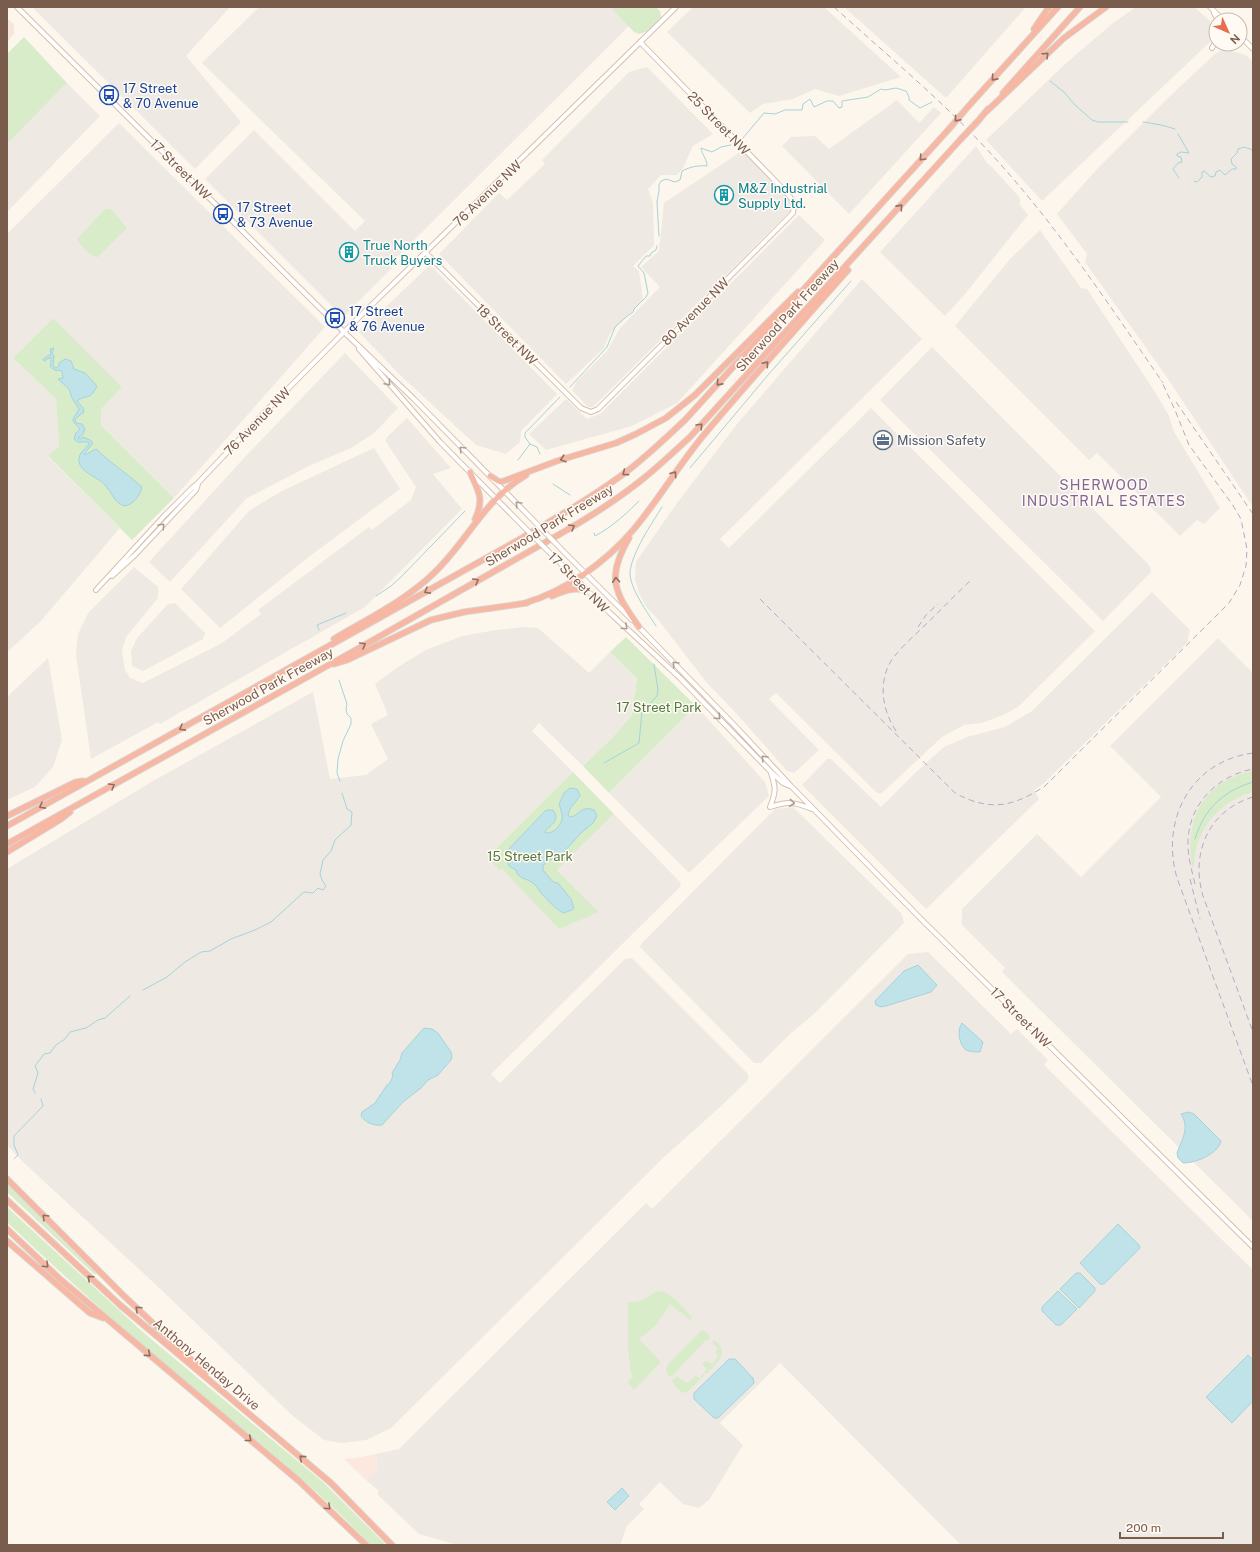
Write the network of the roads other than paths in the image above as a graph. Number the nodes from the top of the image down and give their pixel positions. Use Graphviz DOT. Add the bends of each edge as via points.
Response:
graph roads {
  1 [pos="18,7"];
  2 [pos="676,7"];
  3 [pos="1049,7"];
  4 [pos="1058,7"];
  5 [pos="1080,7"];
  6 [pos="1106,7"];
  7 [pos="640,42"];
  8 [pos="1020,49"];
  9 [pos="987,111"];
  10 [pos="794,206"];
  11 [pos="874,236"];
  12 [pos="426,253"];
  13 [pos="811,282"];
  14 [pos="344,332"];
  15 [pos="590,412"];
  16 [pos="535,469"];
  17 [pos="470,472"];
  18 [pos="490,476"];
  19 [pos="198,483"];
  20 [pos="505,491"];
  21 [pos="496,498"];
  22 [pos="635,528"];
  23 [pos="466,535"];
  24 [pos="585,572"];
  25 [pos="576,579"];
  26 [pos="587,590"];
  27 [pos="525,603"];
  28 [pos="639,627"];
  29 [pos="313,654"];
  30 [pos="316,671"];
  31 [pos="771,772"];
  32 [pos="88,780"];
  33 [pos="791,786"];
  34 [pos="78,805"];
  35 [pos="814,810"];
  36 [pos="7,816"];
  37 [pos="7,826"];
  38 [pos="7,844"];
  39 [pos="7,852"];
  40 [pos="7,1179"];
  41 [pos="7,1200"];
  42 [pos="7,1229"];
  43 [pos="7,1241"];
  44 [pos="1253,1247"];
  45 [pos="108,1320"];
  46 [pos="215,1386"];
  47 [pos="366,1545"];
  48 [pos="392,1545"];
  1 -- 14 [label="main road, 17 Street NW"];
  2 -- 7 [label="main road, 76 Avenue NW"];
  3 -- 8 [label="highway"];
  4 -- 8 [label="highway, Sherwood Park Freeway"];
  5 -- 9 [label="highway, Sherwood Park Freeway"];
  9 -- 6 [label="highway, one-way" via="1064,38"];
  7 -- 10 [label="main road, 25 Street NW" via="793,199"];
  7 -- 12 [label="main road, 76 Avenue NW"];
  8 -- 13 [label="highway, Sherwood Park Freeway, one-way, bridge"];
  11 -- 9 [label="highway, Sherwood Park Freeway, one-way, bridge"];
  10 -- 15 [label="main road, 80 Avenue NW" via="787,219 598,409"];
  22 -- 11 [label="highway, one-way" via="708,431"];
  30 -- 11 [label="highway, Sherwood Park Freeway, one-way" via="575,525 645,477 705,422"];
  12 -- 14 [label="main road, 76 Avenue NW"];
  12 -- 15 [label="main road, 18 Street NW" via="581,408"];
  13 -- 16 [label="highway, one-way" via="695,395 666,418 616,443"];
  13 -- 29 [label="highway, Sherwood Park Freeway, one-way" via="685,420 631,468 566,512"];
  14 -- 17 [label="main road, 17 Street NW, one-way" via="440,442"];
  18 -- 14 [label="main road, 17 Street NW, one-way"];
  14 -- 19 [label="main road, 76 Avenue NW"];
  16 -- 18 [label="highway" via="501,482"];
  16 -- 20 [label="highway"];
  17 -- 21 [label="main road, 17 Street NW"];
  17 -- 23 [label="highway" via="478,488 480,500 478,514"];
  18 -- 20 [label="main road, 17 Street NW"];
  19 -- 19 [label="main road, 76 Avenue NW, one-way" via="165,515 96,590 135,555 196,490"];
  20 -- 21 [label="highway"];
  24 -- 20 [label="main road, 17 Street NW, one-way, bridge"];
  21 -- 23 [label="highway"];
  21 -- 25 [label="main road, 17 Street NW, bridge"];
  22 -- 24 [label="highway" via="610,553"];
  28 -- 22 [label="highway, one-way" via="620,598 615,578 617,562"];
  23 -- 29 [label="highway" via="426,581"];
  24 -- 25 [label="highway"];
  24 -- 28 [label="main road, 17 Street NW"];
  25 -- 26 [label="main road, 17 Street NW"];
  25 -- 27 [label="highway" via="549,594"];
  26 -- 27 [label="highway" via="571,589"];
  26 -- 31 [label="main road, 17 Street NW, one-way" via="680,678"];
  27 -- 30 [label="highway" via="431,620 347,660"];
  33 -- 28 [label="main road, 17 Street NW, one-way"];
  29 -- 32 [label="highway, Sherwood Park Freeway, one-way"];
  34 -- 30 [label="highway, Sherwood Park Freeway, one-way"];
  31 -- 33 [label="main road, 17 Street NW" via="783,783"];
  31 -- 35 [label="main road, one-way" via="776,786 770,807 795,802"];
  32 -- 36 [label="highway" via="76,782"];
  32 -- 37 [label="highway, Sherwood Park Freeway, one-way"];
  33 -- 35 [label="main road, 17 Street NW"];
  34 -- 38 [label="highway, Sherwood Park Freeway"];
  34 -- 39 [label="highway" via="61,819"];
  35 -- 44 [label="main road, 17 Street NW"];
  46 -- 40 [label="highway, one-way" via="197,1365"];
  46 -- 41 [label="highway, Anthony Henday Drive, one-way" via="120,1305"];
  42 -- 45 [label="highway, one-way"];
  43 -- 45 [label="highway" via="90,1313"];
  45 -- 47 [label="highway, one-way" via="299,1481"];
  48 -- 46 [label="highway, Anthony Henday Drive, one-way" via="331,1483"];
}
